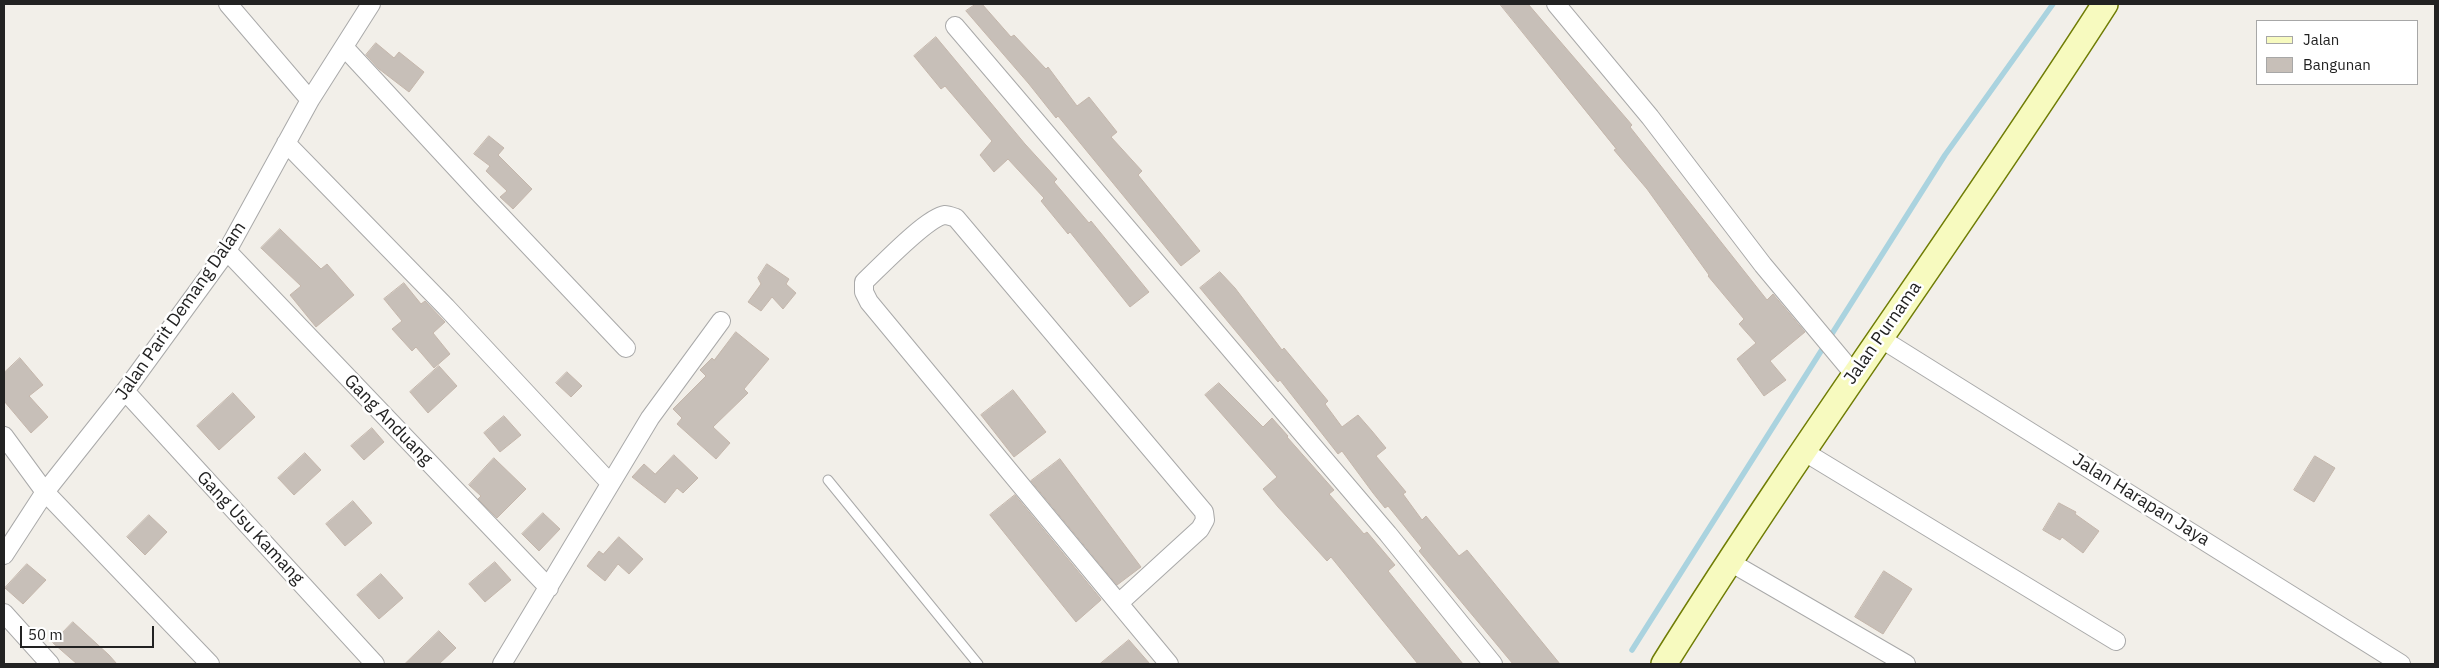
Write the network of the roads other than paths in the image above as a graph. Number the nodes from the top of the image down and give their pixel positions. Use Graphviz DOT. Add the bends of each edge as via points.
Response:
graph roads {
  1 [pos="228,4"];
  2 [pos="371,4"];
  3 [pos="1556,4"];
  4 [pos="2105,4"];
  5 [pos="955,26"];
  6 [pos="344,47"];
  7 [pos="310,100"];
  8 [pos="286,143"];
  9 [pos="227,251"];
  10 [pos="721,321"];
  11 [pos="1880,338"];
  12 [pos="626,348"];
  13 [pos="1853,373"];
  14 [pos="125,392"];
  15 [pos="4,436"];
  16 [pos="1803,451"];
  17 [pos="828,480"];
  18 [pos="610,483"];
  19 [pos="46,492"];
  20 [pos="4,555"];
  21 [pos="1730,562"];
  22 [pos="549,588"];
  23 [pos="1119,603"];
  24 [pos="4,613"];
  25 [pos="2116,641"];
  26 [pos="50,664"];
  27 [pos="210,664"];
  28 [pos="375,664"];
  29 [pos="502,664"];
  30 [pos="978,664"];
  31 [pos="1169,664"];
  32 [pos="1493,664"];
  33 [pos="1664,664"];
  34 [pos="1906,664"];
  35 [pos="2401,664"];
  1 -- 7 [label="street"];
  2 -- 6 [label="street, Jalan Parit Demang Dalam"];
  3 -- 13 [label="street"];
  4 -- 11 [label="street, Jalan Purnama"];
  5 -- 32 [label="street" via="1388,534"];
  6 -- 7 [label="street, Jalan Parit Demang Dalam"];
  6 -- 12 [label="street"];
  7 -- 8 [label="street, Jalan Parit Demang Dalam"];
  8 -- 9 [label="street, Jalan Parit Demang Dalam"];
  8 -- 18 [label="street" via="446,307"];
  9 -- 14 [label="street, Jalan Parit Demang Dalam"];
  9 -- 22 [label="street, Gang Anduang"];
  10 -- 18 [label="street" via="650,418"];
  11 -- 13 [label="street, Jalan Purnama"];
  11 -- 35 [label="street, Jalan Harapan Jaya"];
  13 -- 16 [label="street, Jalan Purnama"];
  14 -- 19 [label="street, Jalan Parit Demang Dalam"];
  14 -- 28 [label="street, Gang Usu Kamang"];
  15 -- 19 [label="street"];
  16 -- 21 [label="street, Jalan Purnama"];
  16 -- 25 [label="street"];
  17 -- 30 [label="lane"];
  18 -- 22 [label="street"];
  19 -- 20 [label="street, Jalan Parit Demang Dalam"];
  19 -- 27 [label="street"];
  21 -- 33 [label="street, Jalan Purnama"];
  21 -- 34 [label="street"];
  22 -- 29 [label="street"];
  23 -- 23 [label="street" via="864,292 864,282 895,252 945,215 956,218 1204,512 1205,520 1200,529"];
  23 -- 31 [label="street"];
  24 -- 26 [label="street"];
}
